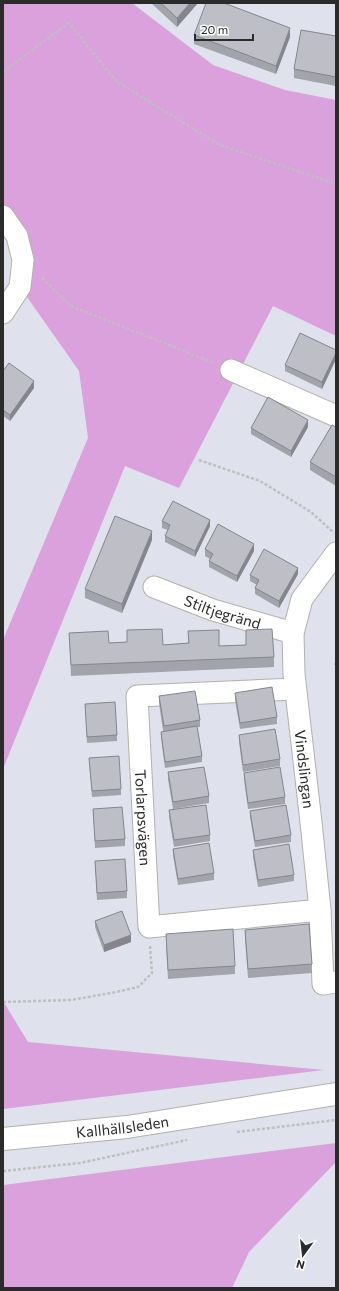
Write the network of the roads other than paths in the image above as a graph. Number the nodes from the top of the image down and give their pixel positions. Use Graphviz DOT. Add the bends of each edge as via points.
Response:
graph roads {
  1 [pos="3,216"];
  2 [pos="3,313"];
  3 [pos="231,370"];
  4 [pos="336,416"];
  5 [pos="336,553"];
  6 [pos="154,587"];
  7 [pos="293,633"];
  8 [pos="296,689"];
  9 [pos="320,910"];
  10 [pos="336,982"];
  11 [pos="336,1094"];
  12 [pos="336,1101"];
  13 [pos="241,1110"];
  14 [pos="3,1140"];
  1 -- 2 [label="street" via="17,236 23,260 20,287"];
  3 -- 4 [label="street"];
  5 -- 7 [label="street, Vindslingan" via="302,599"];
  6 -- 7 [label="street, Stiltjegränd" via="213,610"];
  7 -- 8 [label="street, Vindslingan"];
  8 -- 9 [label="street, Vindslingan"];
  8 -- 9 [label="street, Torlarpsvägen" via="137,696 149,927"];
  9 -- 10 [label="street, Vindslingan" via="323,984"];
  11 -- 13 [label="street, Kallhällsleden"];
  12 -- 13 [label="street, Kallhällsleden"];
  13 -- 14 [label="street, Kallhällsleden" via="127,1127"];
}
